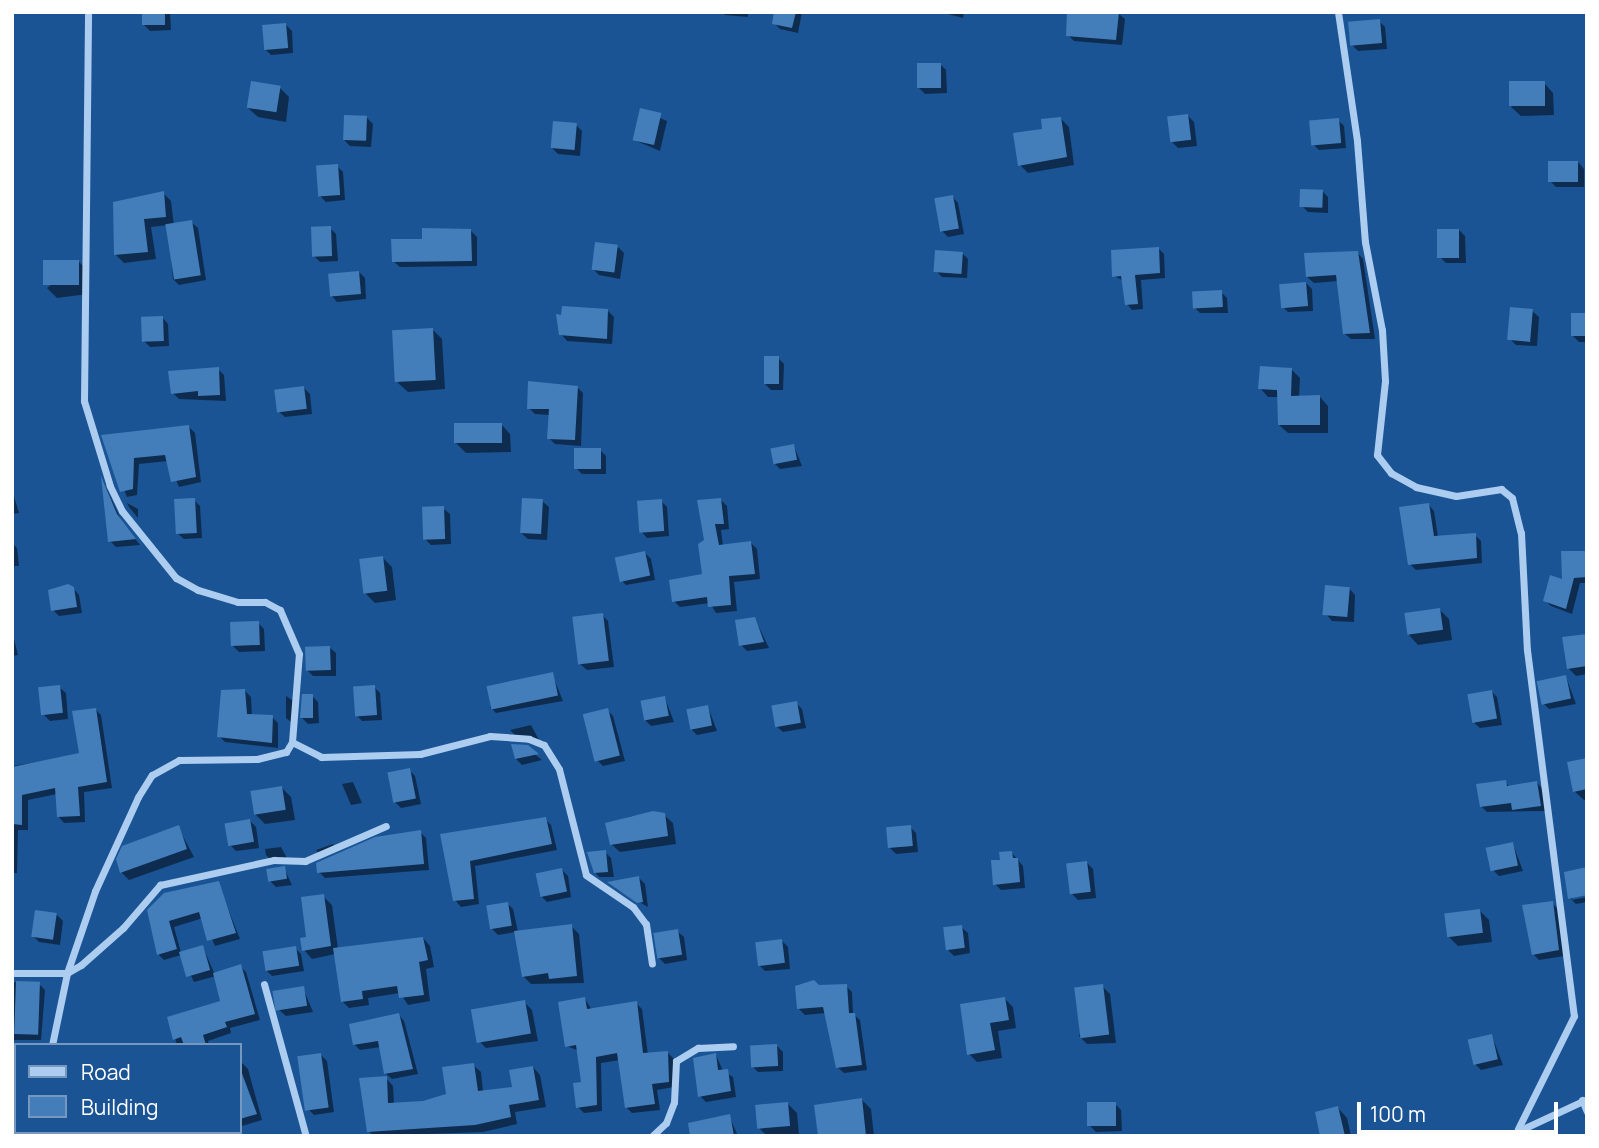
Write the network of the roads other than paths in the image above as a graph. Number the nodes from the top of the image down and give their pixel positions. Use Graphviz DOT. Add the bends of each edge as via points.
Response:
graph roads {
  1 [pos="88,12"];
  2 [pos="1338,12"];
  3 [pos="292,742"];
  4 [pos="386,826"];
  5 [pos="652,964"];
  6 [pos="12,973"];
  7 [pos="67,973"];
  8 [pos="264,984"];
  9 [pos="52,1043"];
  10 [pos="733,1046"];
  11 [pos="1584,1100"];
  12 [pos="1587,1112"];
  13 [pos="1518,1129"];
  14 [pos="306,1136"];
  15 [pos="652,1136"];
  16 [pos="1508,1136"];
  1 -- 3 [label="street" via="84,401 122,511 176,578 198,590 237,602 265,602 280,610 299,654"];
  2 -- 13 [label="street" via="1357,141 1365,242 1382,330 1385,381 1377,455 1391,473 1416,487 1456,495 1501,489 1512,498 1521,533 1527,650 1574,1016"];
  3 -- 5 [label="street" via="321,757 420,754 490,736 544,745 559,769 586,875 633,907 646,924"];
  3 -- 7 [label="street" via="275,757 179,760 152,775 95,891"];
  4 -- 7 [label="street" via="305,861 274,860 160,885 123,928"];
  6 -- 7 [label="street"];
  7 -- 9 [label="street"];
  8 -- 14 [label="street"];
  10 -- 15 [label="street" via="698,1048 676,1061 674,1102 666,1124"];
  11 -- 12 [label="street"];
  11 -- 13 [label="street"];
  13 -- 16 [label="street"];
}
